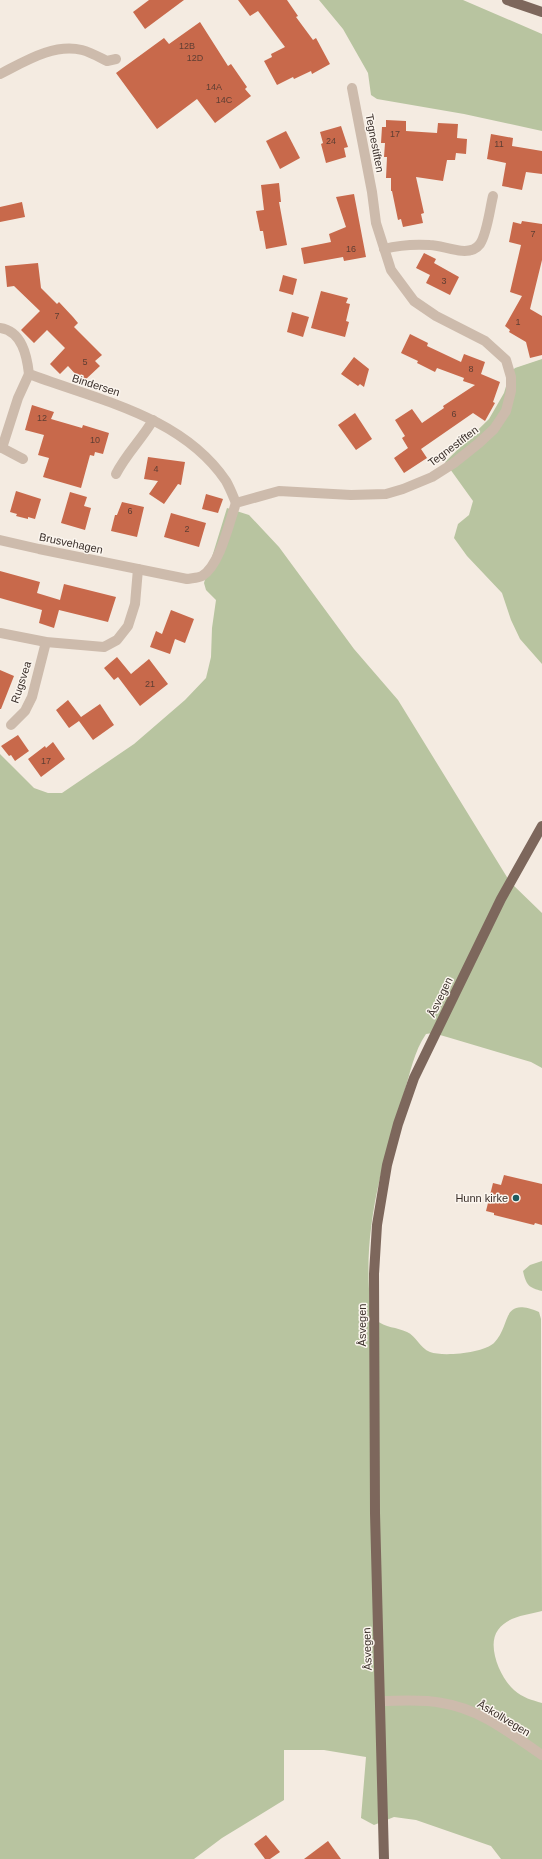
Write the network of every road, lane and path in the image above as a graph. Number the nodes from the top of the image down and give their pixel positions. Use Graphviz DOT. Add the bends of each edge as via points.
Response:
graph roads {
  1 [pos="507,0"];
  2 [pos="542,12"];
  3 [pos="116,59"];
  4 [pos="0,74"];
  5 [pos="352,88"];
  6 [pos="493,196"];
  7 [pos="384,249"];
  8 [pos="0,328"];
  9 [pos="29,374"];
  10 [pos="153,420"];
  11 [pos="1,447"];
  12 [pos="23,459"];
  13 [pos="116,474"];
  14 [pos="236,503"];
  15 [pos="0,540"];
  16 [pos="138,569"];
  17 [pos="0,633"];
  18 [pos="46,642"];
  19 [pos="11,725"];
  20 [pos="542,826"];
  21 [pos="381,1701"];
  22 [pos="542,1755"];
  23 [pos="384,1859"];
  1 -- 2 [label="main road"];
  3 -- 4 [label="street" via="107,61 82,50 65,48 46,52"];
  5 -- 7 [label="street, Tegnestiften" via="376,223"];
  6 -- 7 [label="street" via="483,238 480,245 472,250 461,251 431,245 401,245"];
  7 -- 14 [label="street, Tegnestiften" via="391,270 414,301 436,316 485,341 506,360 512,377 506,411 494,429 454,463 432,477 403,489 386,494 351,495 280,491"];
  8 -- 9 [label="street" via="17,337 27,354"];
  9 -- 10 [label="street, Bindersen" via="117,404"];
  9 -- 11 [label="street"];
  10 -- 13 [label="street"];
  10 -- 14 [label="street, Bindersen" via="184,439 207,459 226,481"];
  11 -- 12 [label="street"];
  14 -- 16 [label="street" via="219,553 209,570 201,577 187,579"];
  15 -- 16 [label="street, Brusvehagen"];
  16 -- 18 [label="street" via="135,604 128,626 118,640 104,647"];
  17 -- 18 [label="street"];
  18 -- 19 [label="street, Rugsvea" via="32,697 25,711"];
  20 -- 21 [label="main road, Åsvegen" via="501,899 414,1078 387,1165 377,1225 374,1274 375,1513"];
  21 -- 22 [label="street, Åskollvegen" via="422,1701 462,1708 482,1716"];
  21 -- 23 [label="main road, Åsvegen"];
}
